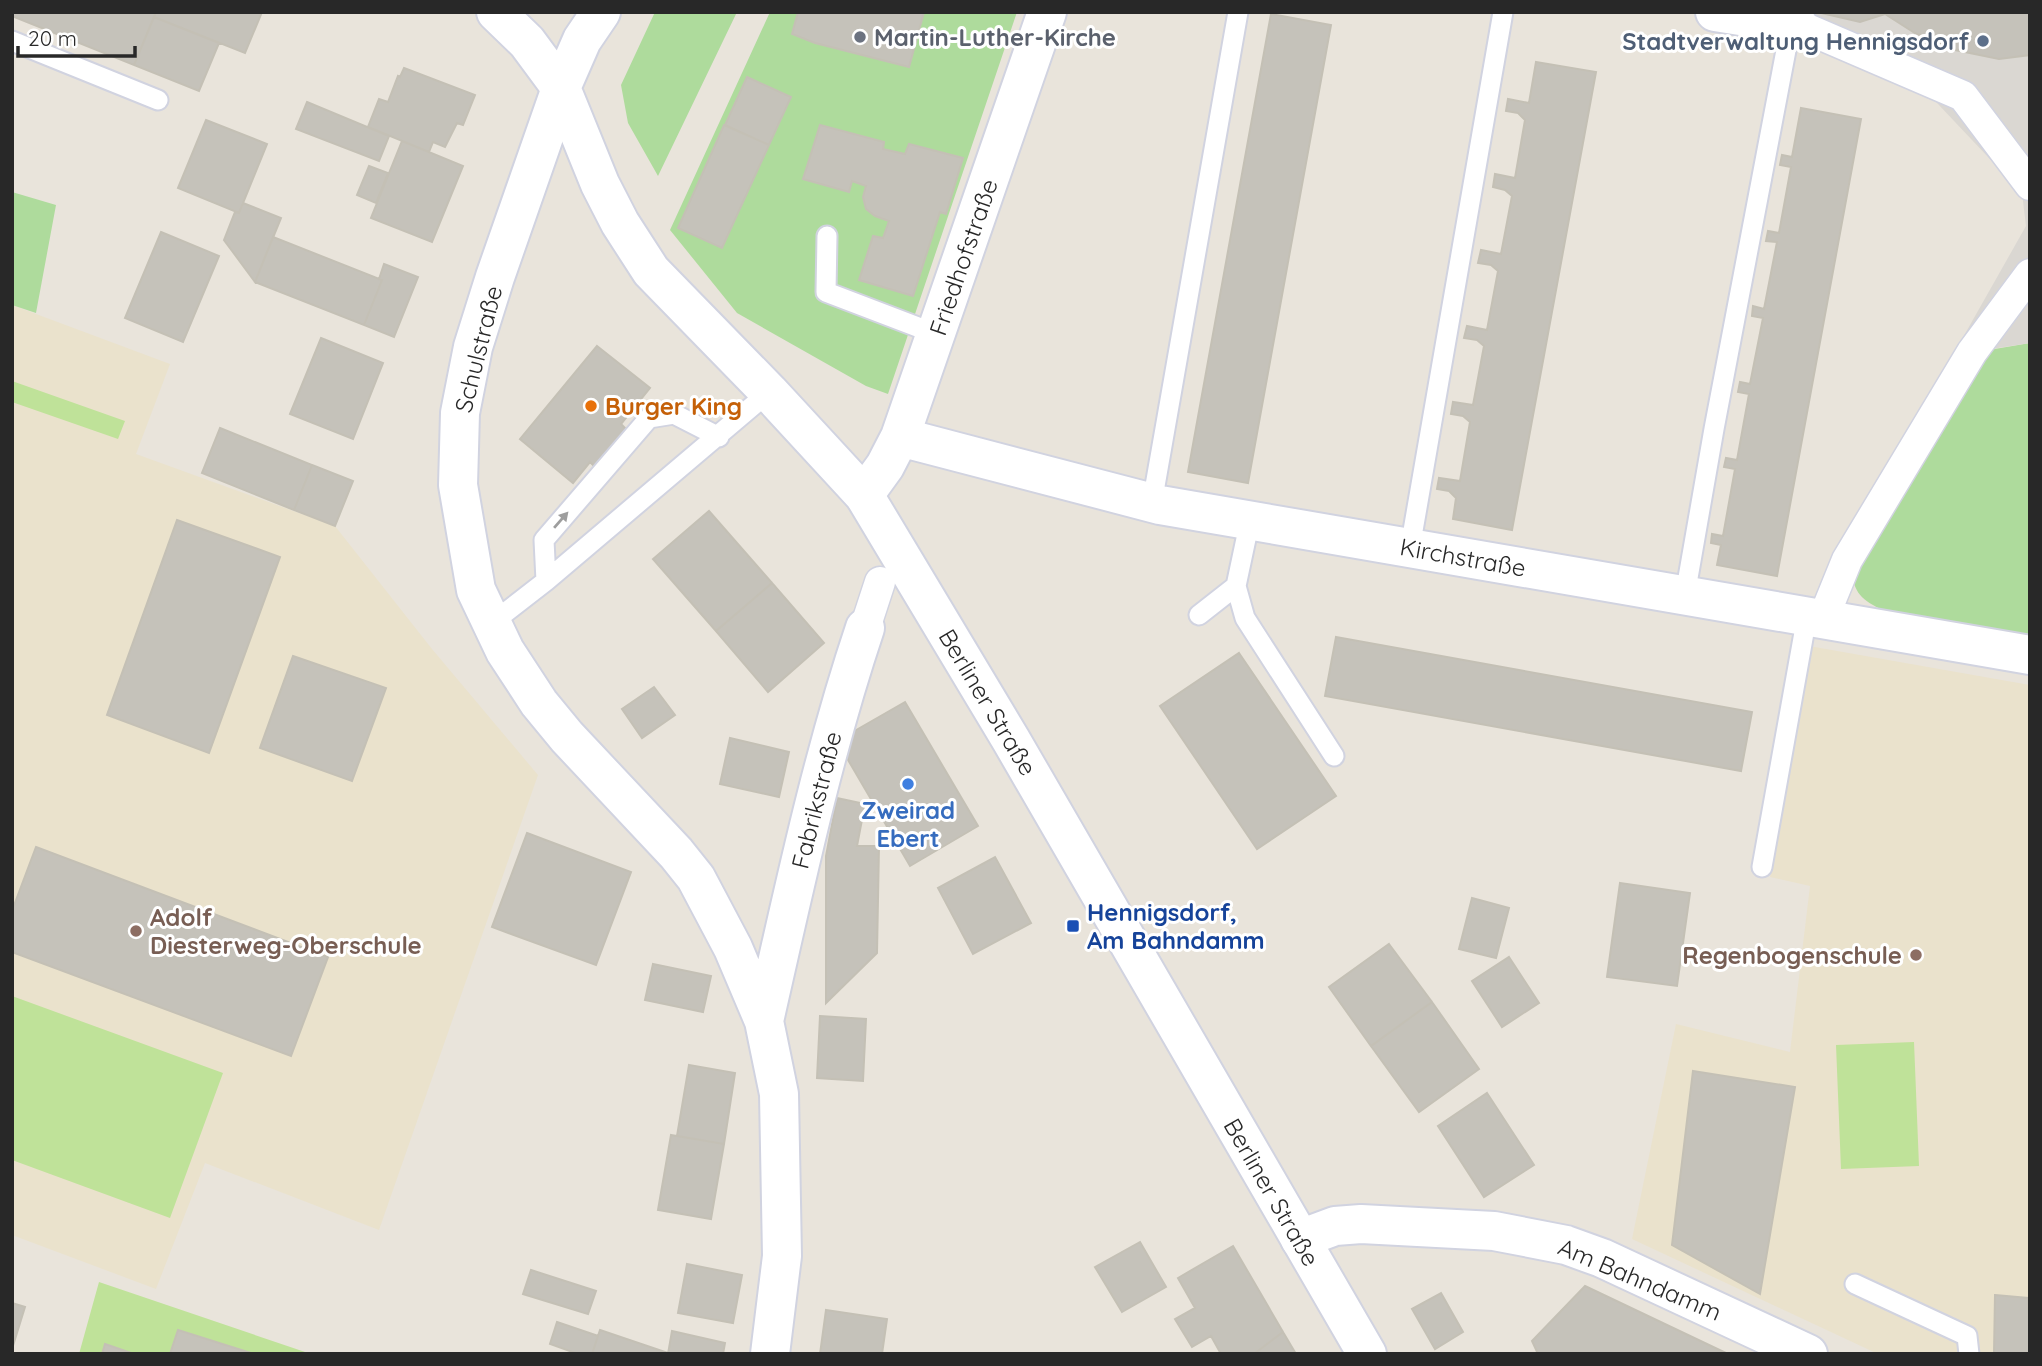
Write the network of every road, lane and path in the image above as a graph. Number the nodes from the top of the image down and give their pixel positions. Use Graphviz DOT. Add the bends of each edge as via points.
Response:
graph roads {
  1 [pos="496,12"];
  2 [pos="601,12"];
  3 [pos="1047,12"];
  4 [pos="1238,12"];
  5 [pos="1503,12"];
  6 [pos="1715,12"];
  7 [pos="1794,24"];
  8 [pos="12,41"];
  9 [pos="561,88"];
  10 [pos="158,100"];
  11 [pos="2030,185"];
  12 [pos="827,236"];
  13 [pos="2030,274"];
  14 [pos="936,334"];
  15 [pos="769,392"];
  16 [pos="719,437"];
  17 [pos="900,437"];
  18 [pos="864,495"];
  19 [pos="1152,503"];
  20 [pos="1250,520"];
  21 [pos="1410,548"];
  22 [pos="546,581"];
  23 [pos="880,582"];
  24 [pos="1237,586"];
  25 [pos="1685,595"];
  26 [pos="1199,615"];
  27 [pos="1815,618"];
  28 [pos="492,623"];
  29 [pos="865,628"];
  30 [pos="2030,655"];
  31 [pos="1334,756"];
  32 [pos="1762,867"];
  33 [pos="696,878"];
  34 [pos="764,1021"];
  35 [pos="1300,1239"];
  36 [pos="1855,1284"];
  37 [pos="770,1354"];
  38 [pos="1367,1354"];
  39 [pos="1808,1354"];
  40 [pos="1969,1354"];
  1 -- 9 [label="street, Berliner Straße" via="527,42"];
  2 -- 9 [label="street, Schulstraße" via="582,40"];
  3 -- 14 [label="street, Friedhofstraße"];
  4 -- 19 [label="lane"];
  5 -- 21 [label="lane"];
  6 -- 7 [label="street"];
  7 -- 11 [label="street" via="1963,96"];
  7 -- 25 [label="lane"];
  8 -- 10 [label="lane"];
  9 -- 15 [label="street, Berliner Straße" via="600,184 651,271"];
  9 -- 28 [label="street, Schulstraße" via="495,278 460,413 458,485 476,590"];
  12 -- 14 [label="lane" via="827,292"];
  13 -- 27 [label="street" via="1972,352"];
  14 -- 17 [label="street, Friedhofstraße"];
  15 -- 16 [label="lane"];
  15 -- 18 [label="street, Berliner Straße"];
  16 -- 22 [label="lane"];
  22 -- 16 [label="lane, one-way" via="544,540 649,418 674,414"];
  17 -- 18 [label="street, Friedhofstraße"];
  17 -- 19 [label="street, Kirchstraße"];
  18 -- 35 [label="street, Berliner Straße"];
  19 -- 20 [label="street, Kirchstraße"];
  20 -- 21 [label="street, Kirchstraße"];
  20 -- 24 [label="lane"];
  21 -- 25 [label="street, Kirchstraße"];
  22 -- 28 [label="lane"];
  23 -- 29 [label="street, Fabrikstraße"];
  24 -- 26 [label="lane"];
  24 -- 31 [label="lane" via="1245,618"];
  25 -- 27 [label="street, Kirchstraße"];
  27 -- 30 [label="street, Kirchstraße"];
  27 -- 32 [label="lane"];
  28 -- 33 [label="street, Schulstraße" via="539,703"];
  29 -- 34 [label="street, Fabrikstraße" via="812,807"];
  33 -- 34 [label="street, Fabrikstraße"];
  34 -- 37 [label="street, Fabrikstraße" via="780,1108 782,1256"];
  35 -- 38 [label="street, Berliner Straße"];
  35 -- 39 [label="street, Am Bahndamm" via="1335,1226 1361,1224 1494,1231 1553,1242 1602,1258"];
  36 -- 40 [label="lane" via="1967,1336"];
}
